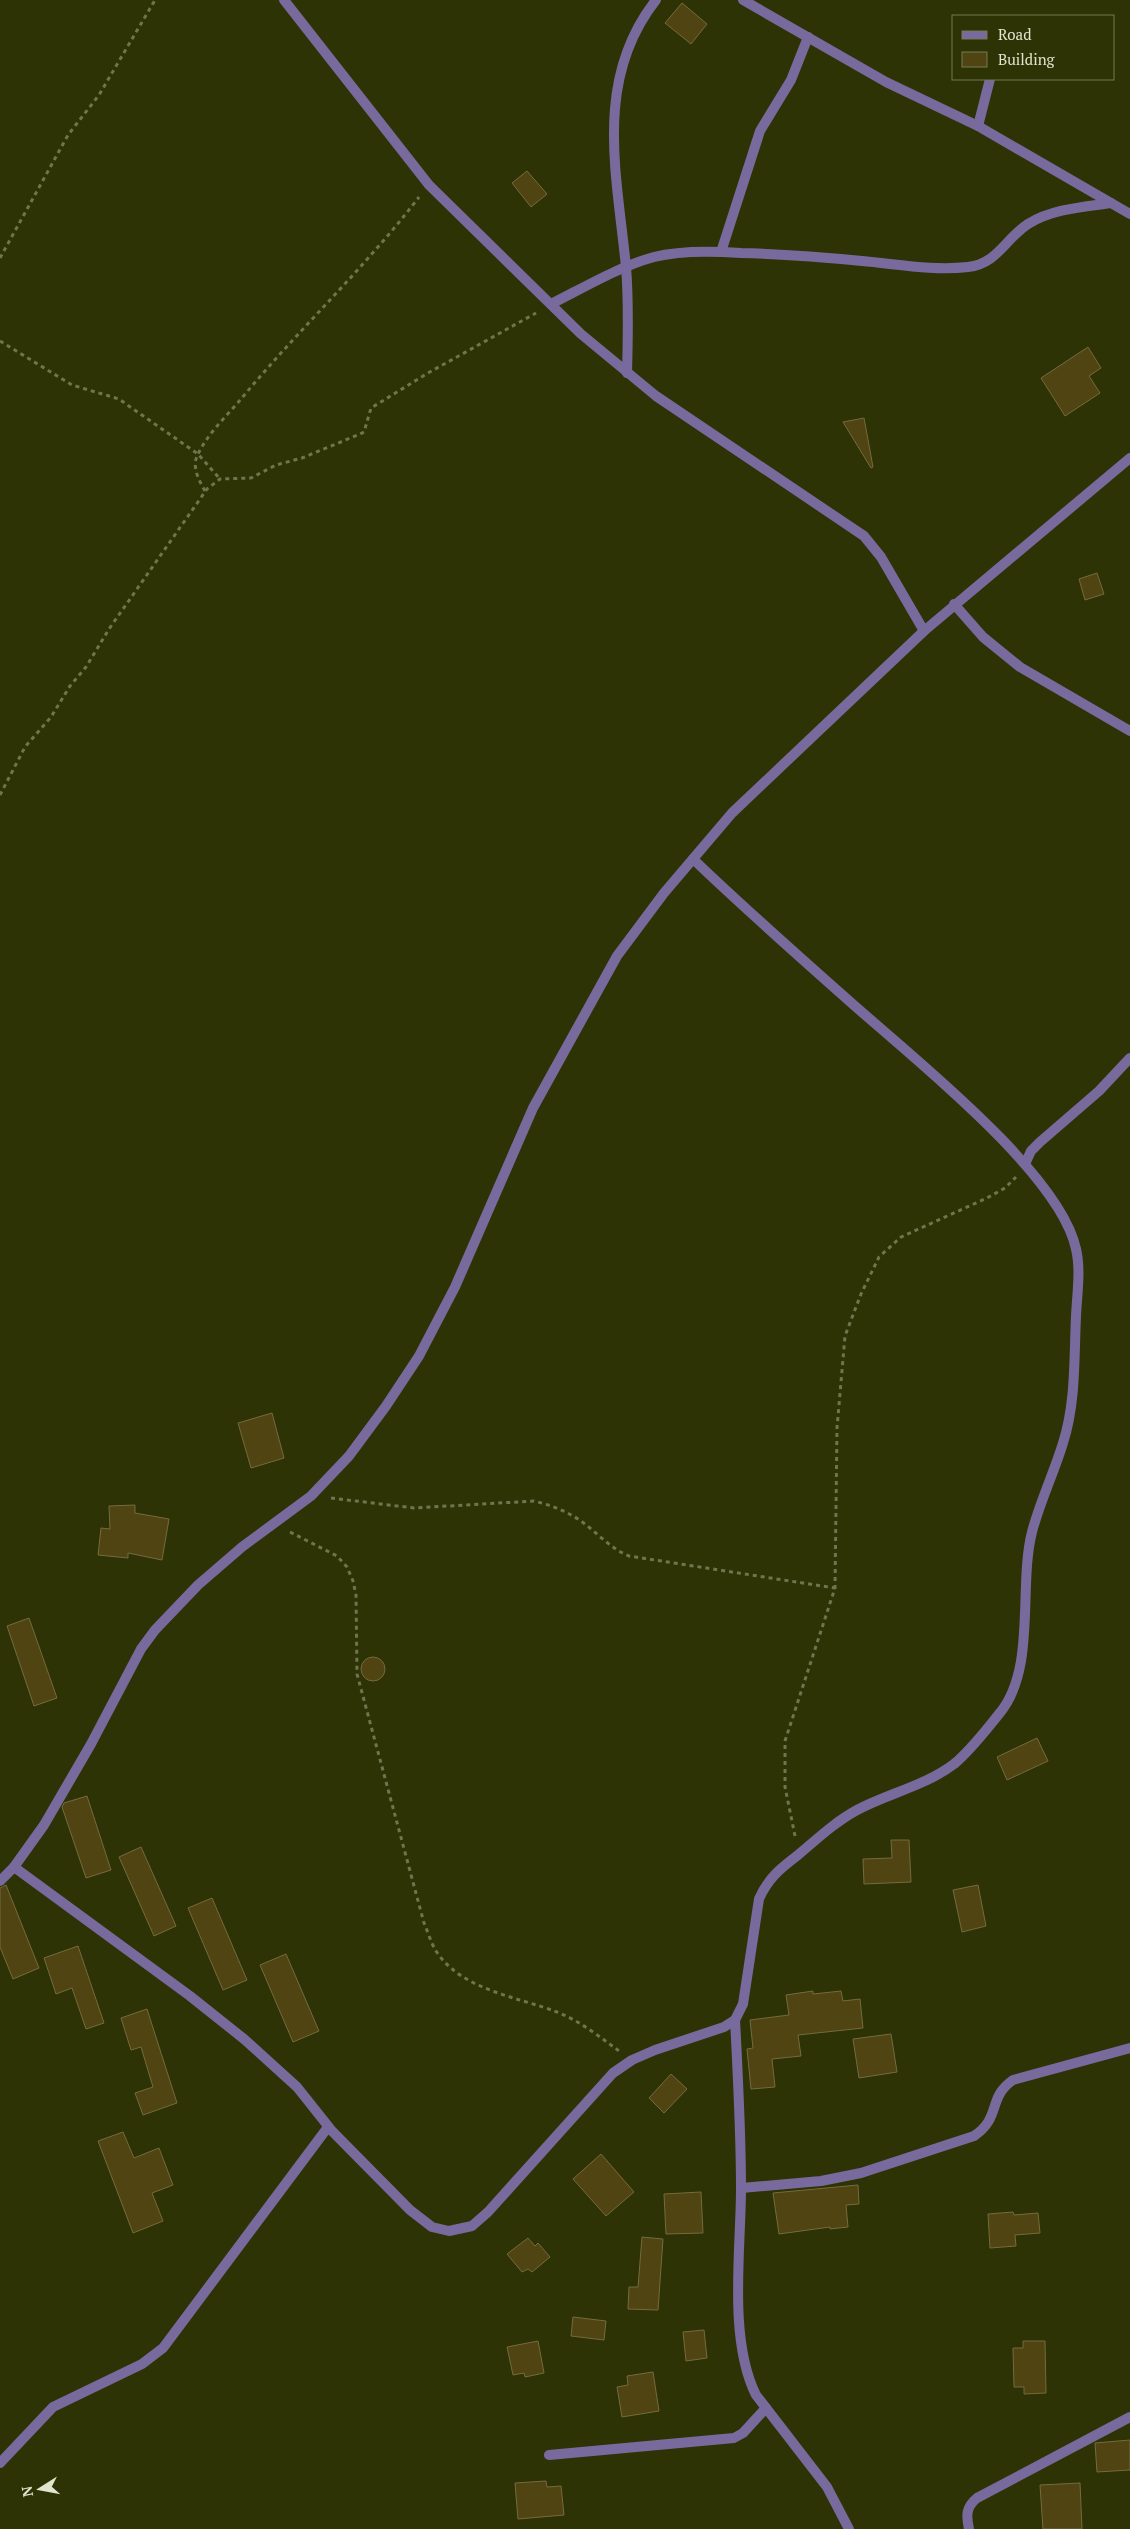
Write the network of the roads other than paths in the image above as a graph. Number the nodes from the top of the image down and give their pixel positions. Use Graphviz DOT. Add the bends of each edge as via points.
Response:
graph roads {
  1 [pos="284,0"];
  2 [pos="656,0"];
  3 [pos="743,0"];
  4 [pos="808,37"];
  5 [pos="990,80"];
  6 [pos="978,126"];
  7 [pos="1111,203"];
  8 [pos="1130,214"];
  9 [pos="721,252"];
  10 [pos="626,267"];
  11 [pos="551,304"];
  12 [pos="627,373"];
  13 [pos="1130,458"];
  14 [pos="954,604"];
  15 [pos="924,631"];
  16 [pos="1130,731"];
  17 [pos="692,859"];
  18 [pos="1130,1058"];
  19 [pos="1025,1164"];
  20 [pos="14,1867"];
  21 [pos="0,1881"];
  22 [pos="735,2020"];
  23 [pos="1130,2048"];
  24 [pos="328,2126"];
  25 [pos="741,2188"];
  26 [pos="766,2408"];
  27 [pos="1130,2417"];
  28 [pos="549,2455"];
  29 [pos="0,2463"];
  30 [pos="849,2529"];
  31 [pos="969,2529"];
  1 -- 11 [label="street" via="429,185"];
  2 -- 10 [label="street" via="631,39 617,81 614,104 614,155"];
  3 -- 4 [label="street"];
  4 -- 6 [label="street" via="886,82"];
  4 -- 9 [label="street" via="791,80 760,131"];
  5 -- 6 [label="street"];
  6 -- 7 [label="street"];
  7 -- 8 [label="street"];
  7 -- 9 [label="street" via="1044,216 1027,225 991,259 968,267 931,268 812,256"];
  9 -- 10 [label="street" via="656,257"];
  10 -- 11 [label="street"];
  10 -- 12 [label="street"];
  11 -- 12 [label="street"];
  12 -- 15 [label="street" via="656,396 864,536 889,570"];
  13 -- 14 [label="street"];
  14 -- 15 [label="street"];
  14 -- 16 [label="street" via="983,637 1020,667"];
  15 -- 17 [label="street" via="732,813"];
  17 -- 19 [label="street" via="963,1103"];
  17 -- 20 [label="street" via="617,956 533,1108 455,1287 419,1356 386,1406 349,1456 311,1496 198,1585 170,1612 141,1649 44,1825"];
  18 -- 19 [label="street" via="1093,1096 1040,1142"];
  19 -- 22 [label="street" via="1069,1227 1077,1250 1078,1275 1070,1406 1064,1440 1031,1536 1026,1566 1022,1652 1014,1689 1002,1712 956,1762 926,1781 854,1811 776,1871 765,1884 759,1899 743,2004"];
  20 -- 21 [label="street"];
  20 -- 24 [label="street" via="244,2039 296,2087"];
  22 -- 24 [label="street" via="724,2027 632,2060 613,2073 472,2226 449,2230 432,2227 410,2210"];
  22 -- 25 [label="street"];
  23 -- 25 [label="street" via="1013,2080 998,2095 986,2128 974,2136 861,2173 821,2182"];
  24 -- 29 [label="street" via="163,2348 142,2364 54,2407"];
  25 -- 26 [label="street" via="739,2318 743,2358 748,2379"];
  26 -- 28 [label="street" via="743,2433 734,2438"];
  26 -- 30 [label="street" via="827,2487"];
  27 -- 31 [label="street" via="977,2498 967,2510"];
}
